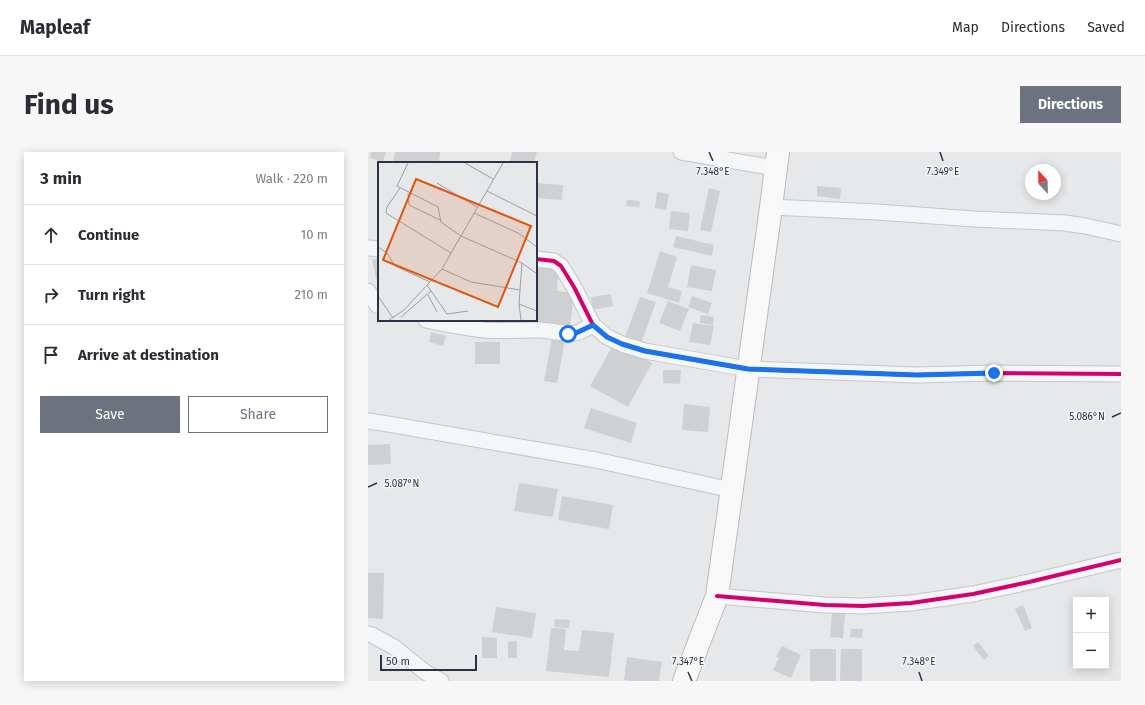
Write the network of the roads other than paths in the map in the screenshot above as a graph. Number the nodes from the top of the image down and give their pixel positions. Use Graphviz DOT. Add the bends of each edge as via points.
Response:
graph roads {
  1 [pos="681,152"];
  2 [pos="776,160"];
  3 [pos="771,207"];
  4 [pos="1121,234"];
  5 [pos="368,248"];
  6 [pos="378,249"];
  7 [pos="537,259"];
  8 [pos="368,291"];
  9 [pos="378,306"];
  10 [pos="431,321"];
  11 [pos="593,325"];
  12 [pos="748,369"];
  13 [pos="1121,374"];
  14 [pos="368,421"];
  15 [pos="732,490"];
  16 [pos="1121,560"];
  17 [pos="717,596"];
  18 [pos="368,634"];
  19 [pos="441,681"];
  20 [pos="684,681"];
  1 -- 2 [label="street"];
  2 -- 3 [label="highway"];
  3 -- 4 [label="street" via="1065,223"];
  3 -- 12 [label="highway"];
  5 -- 6 [label="street"];
  7 -- 11 [label="street" via="554,261 561,266"];
  8 -- 9 [label="street"];
  10 -- 11 [label="street" via="484,330 540,330 568,334"];
  11 -- 12 [label="street" via="607,337 645,351"];
  12 -- 13 [label="street" via="917,375"];
  12 -- 15 [label="highway"];
  14 -- 15 [label="street" via="596,460"];
  15 -- 17 [label="highway"];
  16 -- 17 [label="street" via="973,594 911,603 826,605"];
  17 -- 20 [label="highway"];
  18 -- 19 [label="street" via="394,647 425,672"];
}
